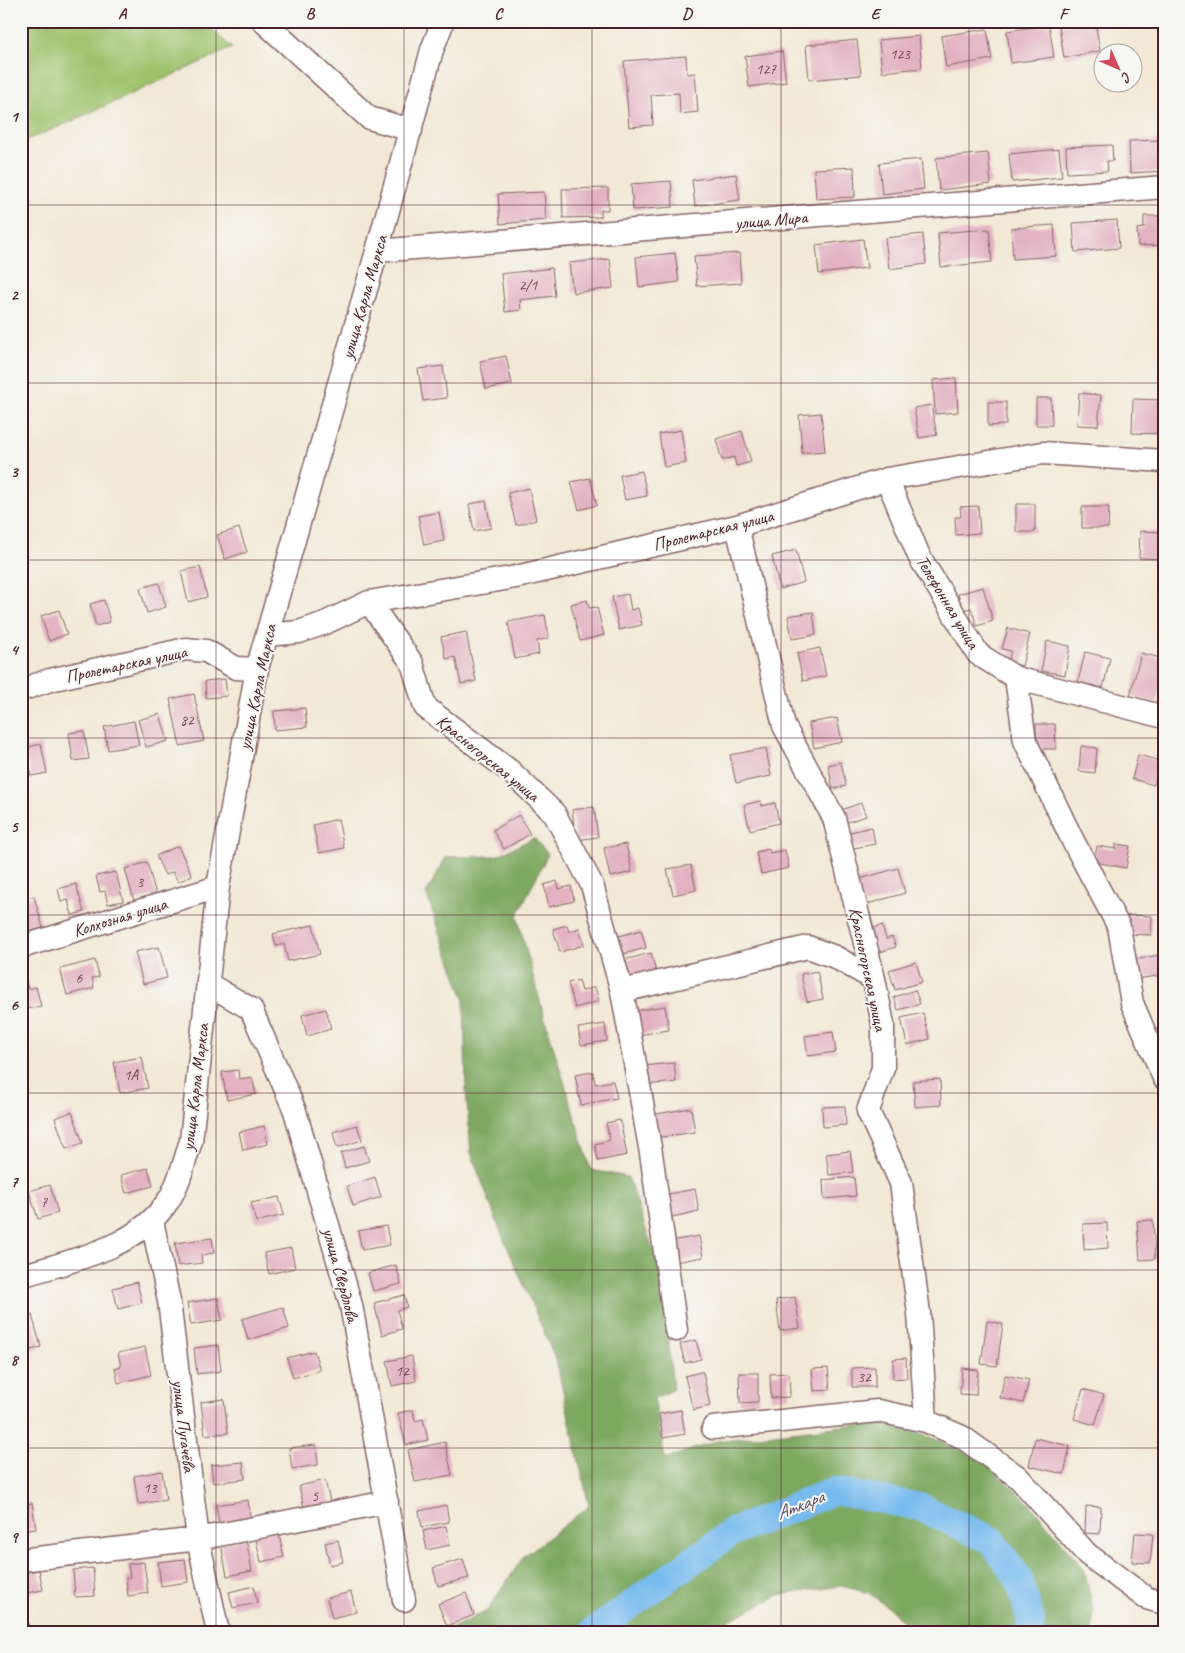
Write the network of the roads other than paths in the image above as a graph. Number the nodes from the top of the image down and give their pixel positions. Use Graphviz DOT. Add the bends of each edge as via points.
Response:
graph roads {
  1 [pos="263,21"];
  2 [pos="443,21"];
  3 [pos="411,130"];
  4 [pos="1164,187"];
  5 [pos="378,251"];
  6 [pos="1164,461"];
  7 [pos="887,479"];
  8 [pos="737,526"];
  9 [pos="369,602"];
  10 [pos="267,635"];
  11 [pos="257,669"];
  12 [pos="1016,678"];
  13 [pos="21,690"];
  14 [pos="1164,717"];
  15 [pos="218,887"];
  16 [pos="21,947"];
  17 [pos="874,979"];
  18 [pos="208,984"];
  19 [pos="622,991"];
  20 [pos="1164,1078"];
  21 [pos="152,1221"];
  22 [pos="21,1276"];
  23 [pos="676,1330"];
  24 [pos="926,1421"];
  25 [pos="713,1428"];
  26 [pos="387,1502"];
  27 [pos="198,1539"];
  28 [pos="21,1560"];
  29 [pos="404,1600"];
  30 [pos="1164,1603"];
  31 [pos="218,1632"];
  1 -- 3 [label="street" via="369,118"];
  2 -- 3 [label="street, улица Карла Маркса"];
  3 -- 5 [label="street, улица Карла Маркса"];
  4 -- 5 [label="street, улица Мира"];
  5 -- 10 [label="street, улица Карла Маркса"];
  6 -- 7 [label="street, Пролетарская улица" via="1043,453"];
  7 -- 8 [label="street, Пролетарская улица"];
  7 -- 12 [label="street, Телефонная улица" via="919,556 978,654"];
  8 -- 9 [label="street, Пролетарская улица" via="516,577"];
  8 -- 17 [label="street, Красногорская улица" via="784,726 834,818"];
  9 -- 10 [label="street, Пролетарская улица" via="298,632"];
  9 -- 19 [label="street, Красногорская улица" via="412,664 426,707 510,771 554,812 592,885"];
  10 -- 11 [label="street, улица Карла Маркса"];
  11 -- 13 [label="street, Пролетарская улица" via="236,668 206,651 186,649 50,680"];
  11 -- 15 [label="street, улица Карла Маркса"];
  12 -- 14 [label="street, Телефонная улица"];
  12 -- 20 [label="street" via="1026,741 1073,841 1119,927 1132,1002"];
  15 -- 16 [label="street, Колхозная улица"];
  15 -- 18 [label="street, улица Карла Маркса"];
  17 -- 19 [label="street" via="836,957 808,947"];
  17 -- 24 [label="street, Красногорская улица" via="883,1024 883,1068 868,1111 901,1183 919,1313"];
  18 -- 21 [label="street, улица Карла Маркса" via="191,1141 169,1200"];
  18 -- 26 [label="street, улица Свердлова" via="251,1009 295,1111 351,1305"];
  19 -- 23 [label="street, Красногорская улица" via="651,1153"];
  21 -- 22 [label="street, улица Карла Маркса" via="123,1242"];
  21 -- 27 [label="street, улица Пугачёва" via="169,1301"];
  24 -- 25 [label="street" via="878,1411"];
  24 -- 30 [label="street" via="962,1437 1018,1477 1087,1554 1146,1598"];
  26 -- 27 [label="street"];
  26 -- 29 [label="street, улица Свердлова"];
  27 -- 28 [label="street"];
  27 -- 31 [label="street, улица Пугачёва"];
}
